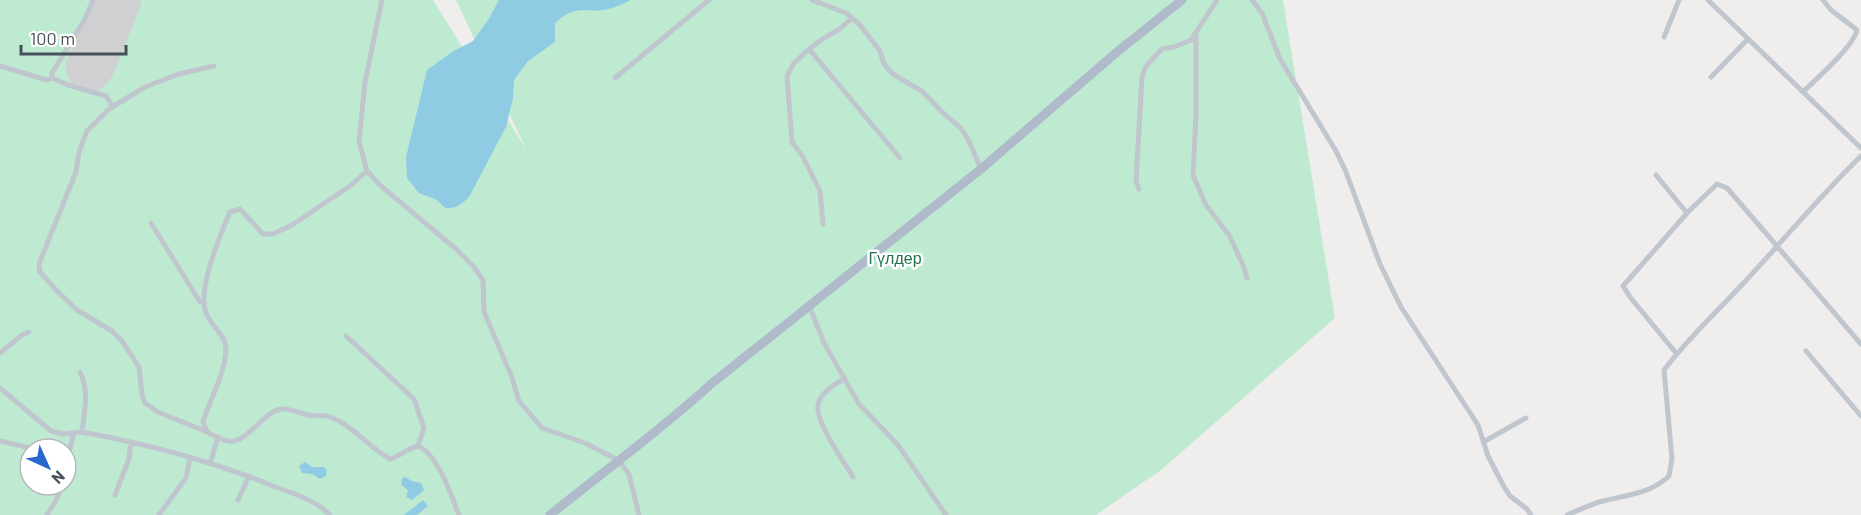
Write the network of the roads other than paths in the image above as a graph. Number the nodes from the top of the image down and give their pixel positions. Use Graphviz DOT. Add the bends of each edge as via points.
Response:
graph roads {
  1 [pos="93,0"];
  2 [pos="382,0"];
  3 [pos="709,0"];
  4 [pos="812,0"];
  5 [pos="1182,0"];
  6 [pos="1217,0"];
  7 [pos="1252,0"];
  8 [pos="1679,0"];
  9 [pos="1708,0"];
  10 [pos="1824,0"];
  11 [pos="851,19"];
  12 [pos="1196,34"];
  13 [pos="1664,37"];
  14 [pos="1748,39"];
  15 [pos="809,49"];
  16 [pos="0,66"];
  17 [pos="214,66"];
  18 [pos="1711,77"];
  19 [pos="52,78"];
  20 [pos="615,78"];
  21 [pos="1803,92"];
  22 [pos="113,107"];
  23 [pos="1861,148"];
  24 [pos="1861,156"];
  25 [pos="900,158"];
  26 [pos="981,169"];
  27 [pos="367,171"];
  28 [pos="1656,175"];
  29 [pos="1139,189"];
  30 [pos="1687,213"];
  31 [pos="151,224"];
  32 [pos="823,224"];
  33 [pos="1776,246"];
  34 [pos="1247,278"];
  35 [pos="204,302"];
  36 [pos="809,305"];
  37 [pos="29,332"];
  38 [pos="346,336"];
  39 [pos="1861,344"];
  40 [pos="1806,351"];
  41 [pos="0,353"];
  42 [pos="1676,353"];
  43 [pos="80,372"];
  44 [pos="844,379"];
  45 [pos="0,388"];
  46 [pos="1861,416"];
  47 [pos="1526,418"];
  48 [pos="82,432"];
  49 [pos="207,432"];
  50 [pos="74,433"];
  51 [pos="73,437"];
  52 [pos="218,437"];
  53 [pos="0,441"];
  54 [pos="1485,441"];
  55 [pos="131,442"];
  56 [pos="18,445"];
  57 [pos="418,446"];
  58 [pos="190,458"];
  59 [pos="618,460"];
  60 [pos="210,464"];
  61 [pos="249,476"];
  62 [pos="853,477"];
  63 [pos="115,495"];
  64 [pos="58,497"];
  65 [pos="238,500"];
  66 [pos="47,515"];
  67 [pos="159,515"];
  68 [pos="330,515"];
  69 [pos="459,515"];
  70 [pos="550,515"];
  71 [pos="639,515"];
  72 [pos="946,515"];
  73 [pos="1531,515"];
  74 [pos="1567,515"];
  1 -- 19 [label="street"];
  2 -- 27 [label="street" via="365,82 359,142"];
  3 -- 20 [label="street"];
  4 -- 11 [label="street"];
  5 -- 26 [label="main road"];
  6 -- 12 [label="street"];
  7 -- 54 [label="street" via="1262,13 1280,59 1336,151 1401,307"];
  8 -- 13 [label="street"];
  9 -- 14 [label="street"];
  10 -- 21 [label="street" via="1857,30 1856,36"];
  11 -- 15 [label="street"];
  11 -- 26 [label="street" via="871,39 893,74 923,92 961,128"];
  12 -- 29 [label="street" via="1184,43 1162,49 1146,66 1142,77 1136,181"];
  12 -- 34 [label="street" via="1193,175 1206,205 1229,235"];
  14 -- 18 [label="street"];
  14 -- 21 [label="street"];
  15 -- 25 [label="street"];
  15 -- 32 [label="street" via="787,76 790,127 792,142 820,191"];
  16 -- 19 [label="street" via="47,80"];
  17 -- 22 [label="street" via="145,87"];
  19 -- 22 [label="street" via="106,96"];
  21 -- 23 [label="street"];
  22 -- 49 [label="street" via="87,131 76,172 42,256 40,272 77,310 122,341 140,367 142,395 150,407"];
  24 -- 33 [label="street"];
  26 -- 36 [label="main road"];
  27 -- 35 [label="street" via="273,234 262,234 240,209 230,212"];
  27 -- 59 [label="street" via="456,249 483,280 484,312 519,401 537,424"];
  28 -- 30 [label="street"];
  30 -- 33 [label="street" via="1717,184 1727,188"];
  30 -- 42 [label="street" via="1623,286"];
  31 -- 35 [label="street" via="188,286"];
  33 -- 39 [label="street"];
  33 -- 42 [label="street"];
  35 -- 49 [label="street" via="210,320 223,337 226,352 203,422"];
  36 -- 44 [label="street"];
  36 -- 59 [label="main road" via="675,418"];
  37 -- 41 [label="street"];
  38 -- 57 [label="street" via="414,399 424,428"];
  40 -- 46 [label="street"];
  42 -- 74 [label="street" via="1664,370 1672,459 1669,476 1638,494 1602,501"];
  43 -- 48 [label="street" via="87,403"];
  44 -- 62 [label="street" via="823,395 817,410"];
  44 -- 72 [label="street" via="859,404 898,445"];
  45 -- 50 [label="street" via="51,431"];
  47 -- 54 [label="street"];
  48 -- 50 [label="street"];
  48 -- 55 [label="street"];
  49 -- 52 [label="street"];
  50 -- 51 [label="street"];
  52 -- 57 [label="street" via="235,441 271,412 291,409 340,421 390,459"];
  52 -- 60 [label="street"];
  53 -- 56 [label="street"];
  54 -- 73 [label="street" via="1503,485"];
  55 -- 58 [label="street"];
  55 -- 63 [label="street"];
  57 -- 69 [label="street" via="446,482"];
  58 -- 60 [label="street"];
  58 -- 67 [label="street" via="186,478"];
  59 -- 70 [label="main road"];
  59 -- 71 [label="street" via="629,474"];
  60 -- 61 [label="street"];
  61 -- 65 [label="street"];
  61 -- 68 [label="street" via="315,502"];
  64 -- 66 [label="street"];
}
